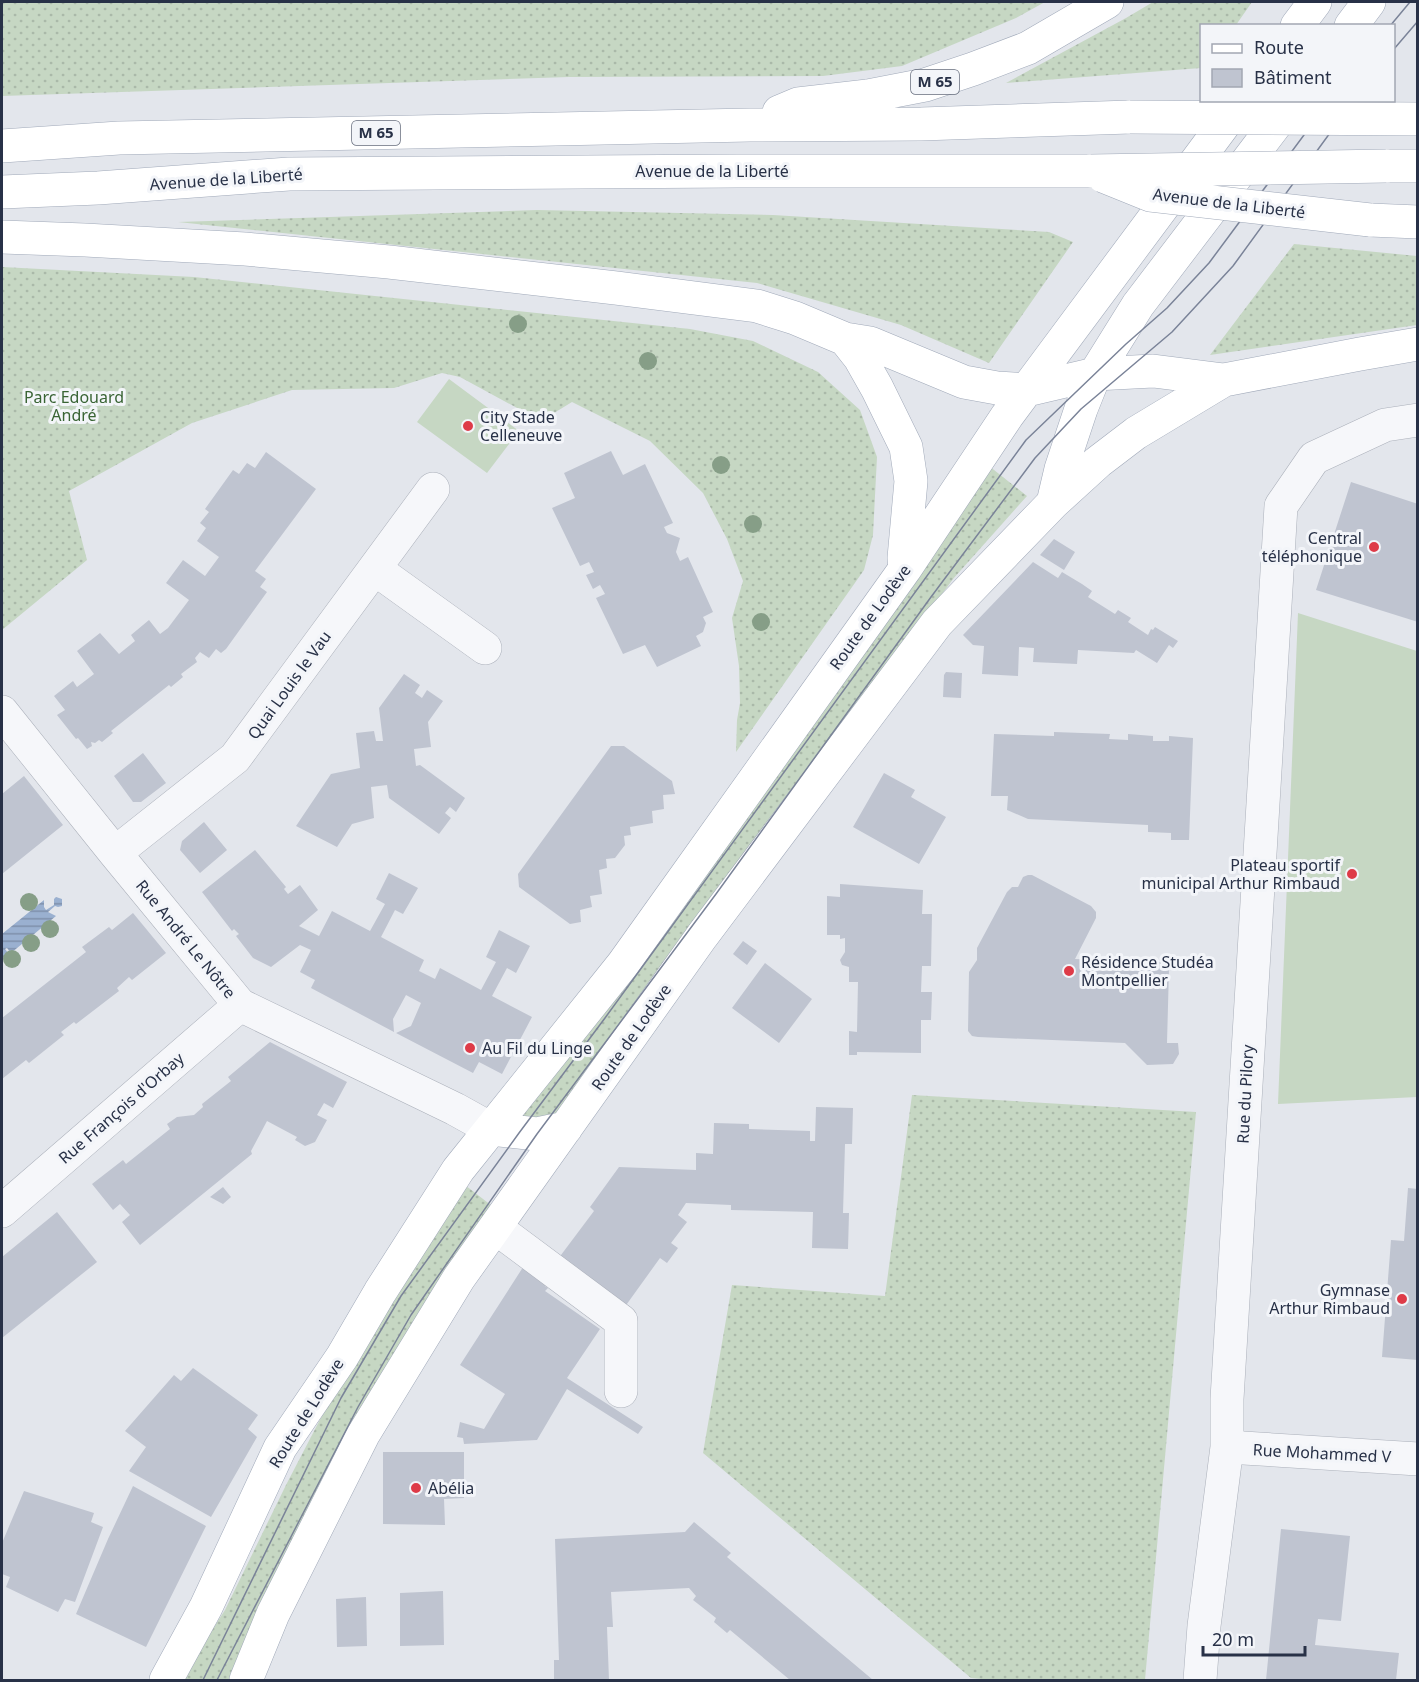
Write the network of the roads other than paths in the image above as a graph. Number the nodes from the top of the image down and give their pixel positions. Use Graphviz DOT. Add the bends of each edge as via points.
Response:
graph roads {
  1 [pos="1107,2"];
  2 [pos="1315,2"];
  3 [pos="1369,2"];
  4 [pos="1298,24"];
  5 [pos="1352,24"];
  6 [pos="1241,102"];
  7 [pos="1292,102"];
  8 [pos="1418,119"];
  9 [pos="750,125"];
  10 [pos="2,146"];
  11 [pos="1402,166"];
  12 [pos="1090,171"];
  13 [pos="2,192"];
  14 [pos="1418,222"];
  15 [pos="1142,236"];
  16 [pos="2,237"];
  17 [pos="1122,330"];
  18 [pos="844,339"];
  19 [pos="1418,344"];
  20 [pos="1153,371"];
  21 [pos="1095,374"];
  22 [pos="1224,380"];
  23 [pos="1027,390"];
  24 [pos="1418,420"];
  25 [pos="433,489"];
  26 [pos="1053,503"];
  27 [pos="375,569"];
  28 [pos="905,569"];
  29 [pos="485,648"];
  30 [pos="2,712"];
  31 [pos="115,853"];
  32 [pos="240,1005"];
  33 [pos="566,1128"];
  34 [pos="491,1129"];
  35 [pos="2,1211"];
  36 [pos="496,1228"];
  37 [pos="621,1391"];
  38 [pos="1227,1447"];
  39 [pos="1418,1459"];
  40 [pos="166,1680"];
  41 [pos="246,1680"];
  42 [pos="1200,1680"];
  1 -- 9 [label="main road, M 65" via="1028,48 973,69 925,85 798,104"];
  2 -- 4 [label="main road"];
  3 -- 5 [label="main road"];
  6 -- 15 [label="main road, Route de Lodève"];
  7 -- 17 [label="main road"];
  8 -- 9 [label="main road, M 65, bridge" via="1130,117"];
  9 -- 10 [label="main road, M 65" via="119,138"];
  11 -- 12 [label="main road, bridge"];
  12 -- 13 [label="main road, Avenue de la Liberté" via="289,174"];
  12 -- 14 [label="main road, Avenue de la Liberté, bridge" via="1150,195"];
  15 -- 17 [label="main road"];
  15 -- 23 [label="main road, Route de Lodève"];
  16 -- 18 [label="main road" via="256,250 616,288 757,306"];
  17 -- 20 [label="main road" via="1126,345"];
  17 -- 21 [label="main road"];
  18 -- 23 [label="main road" via="870,343 964,382"];
  18 -- 28 [label="main road" via="860,358 906,447 911,481"];
  19 -- 22 [label="main road"];
  20 -- 21 [label="main road"];
  20 -- 22 [label="main road"];
  21 -- 23 [label="main road"];
  21 -- 26 [label="main road"];
  22 -- 26 [label="main road, Route de Lodève" via="1136,433"];
  23 -- 28 [label="main road, Route de Lodève"];
  24 -- 38 [label="street, Rue du Pilory" via="1385,424 1314,458 1281,506 1227,1387"];
  25 -- 27 [label="street, Quai Louis le Vau"];
  26 -- 33 [label="main road, Route de Lodève" via="937,623 702,936"];
  27 -- 29 [label="street"];
  27 -- 31 [label="street, Quai Louis le Vau" via="235,758"];
  28 -- 34 [label="main road, Route de Lodève" via="623,964"];
  30 -- 31 [label="street, Rue André Le Nôtre"];
  31 -- 32 [label="street, Rue André Le Nôtre"];
  32 -- 34 [label="street, Rue André Le Nôtre"];
  32 -- 35 [label="street, Rue François d'Orbay"];
  33 -- 34 [label="main road" via="537,1134"];
  33 -- 36 [label="main road, Route de Lodève"];
  34 -- 40 [label="main road, Route de Lodève" via="458,1170 342,1357 280,1448 206,1607"];
  36 -- 37 [label="street" via="621,1321"];
  36 -- 41 [label="main road, Route de Lodève" via="459,1278 363,1435 273,1614"];
  38 -- 39 [label="street, Rue Mohammed V"];
  38 -- 42 [label="street, Rue du Pilory"];
}
